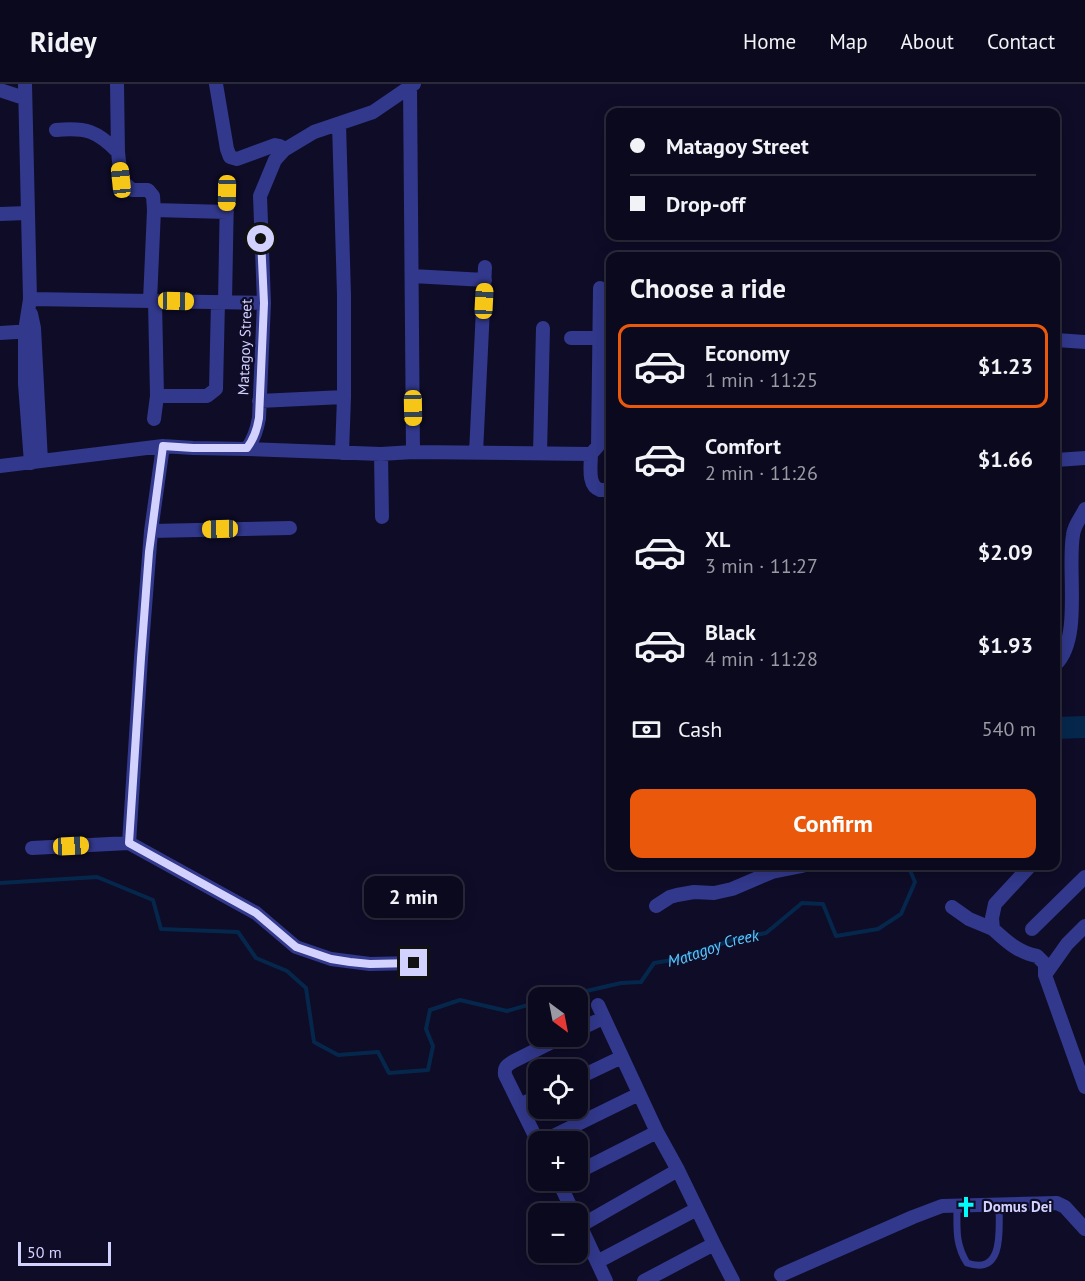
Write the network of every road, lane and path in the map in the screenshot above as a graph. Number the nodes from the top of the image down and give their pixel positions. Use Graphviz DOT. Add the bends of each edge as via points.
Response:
graph roads {
  1 [pos="117,84"];
  2 [pos="216,84"];
  3 [pos="412,85"];
  4 [pos="0,90"];
  5 [pos="24,91"];
  6 [pos="339,124"];
  7 [pos="56,130"];
  8 [pos="284,150"];
  9 [pos="118,152"];
  10 [pos="227,193"];
  11 [pos="154,210"];
  12 [pos="227,212"];
  13 [pos="27,213"];
  14 [pos="0,214"];
  15 [pos="412,276"];
  16 [pos="600,288"];
  17 [pos="153,301"];
  18 [pos="222,302"];
  19 [pos="264,303"];
  20 [pos="30,304"];
  21 [pos="543,328"];
  22 [pos="29,331"];
  23 [pos="0,333"];
  24 [pos="571,338"];
  25 [pos="598,338"];
  26 [pos="1060,340"];
  27 [pos="1085,342"];
  28 [pos="157,396"];
  29 [pos="344,397"];
  30 [pos="259,400"];
  31 [pos="154,419"];
  32 [pos="163,446"];
  33 [pos="247,448"];
  34 [pos="413,452"];
  35 [pos="342,453"];
  36 [pos="476,453"];
  37 [pos="540,453"];
  38 [pos="381,454"];
  39 [pos="591,454"];
  40 [pos="1085,458"];
  41 [pos="1060,460"];
  42 [pos="36,462"];
  43 [pos="0,466"];
  44 [pos="606,490"];
  45 [pos="1085,509"];
  46 [pos="382,517"];
  47 [pos="290,528"];
  48 [pos="151,531"];
  49 [pos="1060,568"];
  50 [pos="1070,568"];
  51 [pos="1060,660"];
  52 [pos="129,843"];
  53 [pos="33,848"];
  54 [pos="782,870"];
  55 [pos="1025,870"];
  56 [pos="1084,879"];
  57 [pos="656,906"];
  58 [pos="952,907"];
  59 [pos="1085,926"];
  60 [pos="993,928"];
  61 [pos="1032,929"];
  62 [pos="414,963"];
  63 [pos="1045,975"];
  64 [pos="588,1021"];
  65 [pos="542,1047"];
  66 [pos="622,1057"];
  67 [pos="588,1073"];
  68 [pos="1085,1087"];
  69 [pos="639,1094"];
  70 [pos="528,1101"];
  71 [pos="520,1105"];
  72 [pos="534,1131"];
  73 [pos="563,1131"];
  74 [pos="657,1132"];
  75 [pos="588,1167"];
  76 [pos="678,1170"];
  77 [pos="999,1205"];
  78 [pos="957,1206"];
  79 [pos="697,1209"];
  80 [pos="588,1215"];
  81 [pos="1085,1229"];
  82 [pos="588,1243"];
  83 [pos="714,1244"];
  84 [pos="597,1262"];
  85 [pos="781,1275"];
  86 [pos="606,1281"];
  87 [pos="644,1281"];
  88 [pos="733,1281"];
  1 -- 9 [label="street"];
  2 -- 8 [label="street" via="230,157 237,159 275,145"];
  3 -- 6 [label="street, Matagoy Street" via="373,112"];
  3 -- 15 [label="street"];
  4 -- 5 [label="street"];
  5 -- 13 [label="street"];
  6 -- 8 [label="street, Matagoy Street" via="314,132"];
  6 -- 29 [label="street"];
  7 -- 9 [label="street" via="83,129 96,133"];
  8 -- 19 [label="street, Matagoy Street" via="275,160 260,196"];
  9 -- 11 [label="street" via="121,180 132,190 147,190 153,196"];
  10 -- 12 [label="street"];
  11 -- 12 [label="street"];
  11 -- 17 [label="street"];
  12 -- 18 [label="street"];
  13 -- 14 [label="street"];
  13 -- 20 [label="street"];
  15 -- 34 [label="street"];
  15 -- 36 [label="street" via="485,273"];
  16 -- 25 [label="street"];
  17 -- 18 [label="street"];
  17 -- 20 [label="street"];
  17 -- 28 [label="street"];
  18 -- 19 [label="street"];
  18 -- 28 [label="street" via="216,389 207,396"];
  19 -- 30 [label="street, Matagoy Street"];
  20 -- 22 [label="street"];
  21 -- 37 [label="street"];
  22 -- 23 [label="street"];
  22 -- 42 [label="street"];
  24 -- 25 [label="street"];
  25 -- 39 [label="street" via="598,446"];
  26 -- 27 [label="street"];
  28 -- 31 [label="street"];
  29 -- 30 [label="street"];
  29 -- 35 [label="street"];
  30 -- 33 [label="street, Matagoy Street" via="257,430"];
  32 -- 33 [label="street"];
  32 -- 42 [label="street"];
  32 -- 48 [label="street"];
  33 -- 35 [label="street"];
  34 -- 36 [label="street"];
  34 -- 38 [label="street"];
  35 -- 38 [label="street"];
  36 -- 37 [label="street"];
  37 -- 39 [label="street"];
  38 -- 46 [label="street"];
  39 -- 44 [label="street" via="591,481 599,490"];
  40 -- 41 [label="street"];
  42 -- 43 [label="street"];
  45 -- 50 [label="street" via="1074,529"];
  47 -- 48 [label="street"];
  48 -- 52 [label="street"];
  49 -- 50 [label="street"];
  50 -- 51 [label="street" via="1072,616"];
  52 -- 53 [label="street"];
  52 -- 62 [label="street" via="256,913 296,947 350,962"];
  54 -- 57 [label="street" via="732,889 670,897"];
  55 -- 60 [label="street" via="995,904"];
  56 -- 61 [label="street"];
  58 -- 60 [label="street"];
  59 -- 63 [label="street"];
  60 -- 63 [label="street" via="1013,947 1045,964"];
  63 -- 68 [label="street"];
  64 -- 66 [label="street" via="600,1011"];
  65 -- 71 [label="street" via="504,1070"];
  66 -- 67 [label="street"];
  66 -- 69 [label="street"];
  69 -- 73 [label="street"];
  69 -- 74 [label="street"];
  70 -- 71 [label="street"];
  71 -- 72 [label="street"];
  74 -- 75 [label="street"];
  74 -- 76 [label="street"];
  76 -- 79 [label="street"];
  76 -- 80 [label="street"];
  77 -- 78 [label="street"];
  77 -- 78 [label="lane" via="996,1254 987,1264 975,1266 967,1263 960,1252"];
  77 -- 81 [label="street" via="1057,1203"];
  78 -- 85 [label="street" via="942,1206 913,1217"];
  79 -- 83 [label="street"];
  79 -- 84 [label="street"];
  82 -- 84 [label="street"];
  83 -- 87 [label="street"];
  83 -- 88 [label="street"];
  84 -- 86 [label="street"];
}
